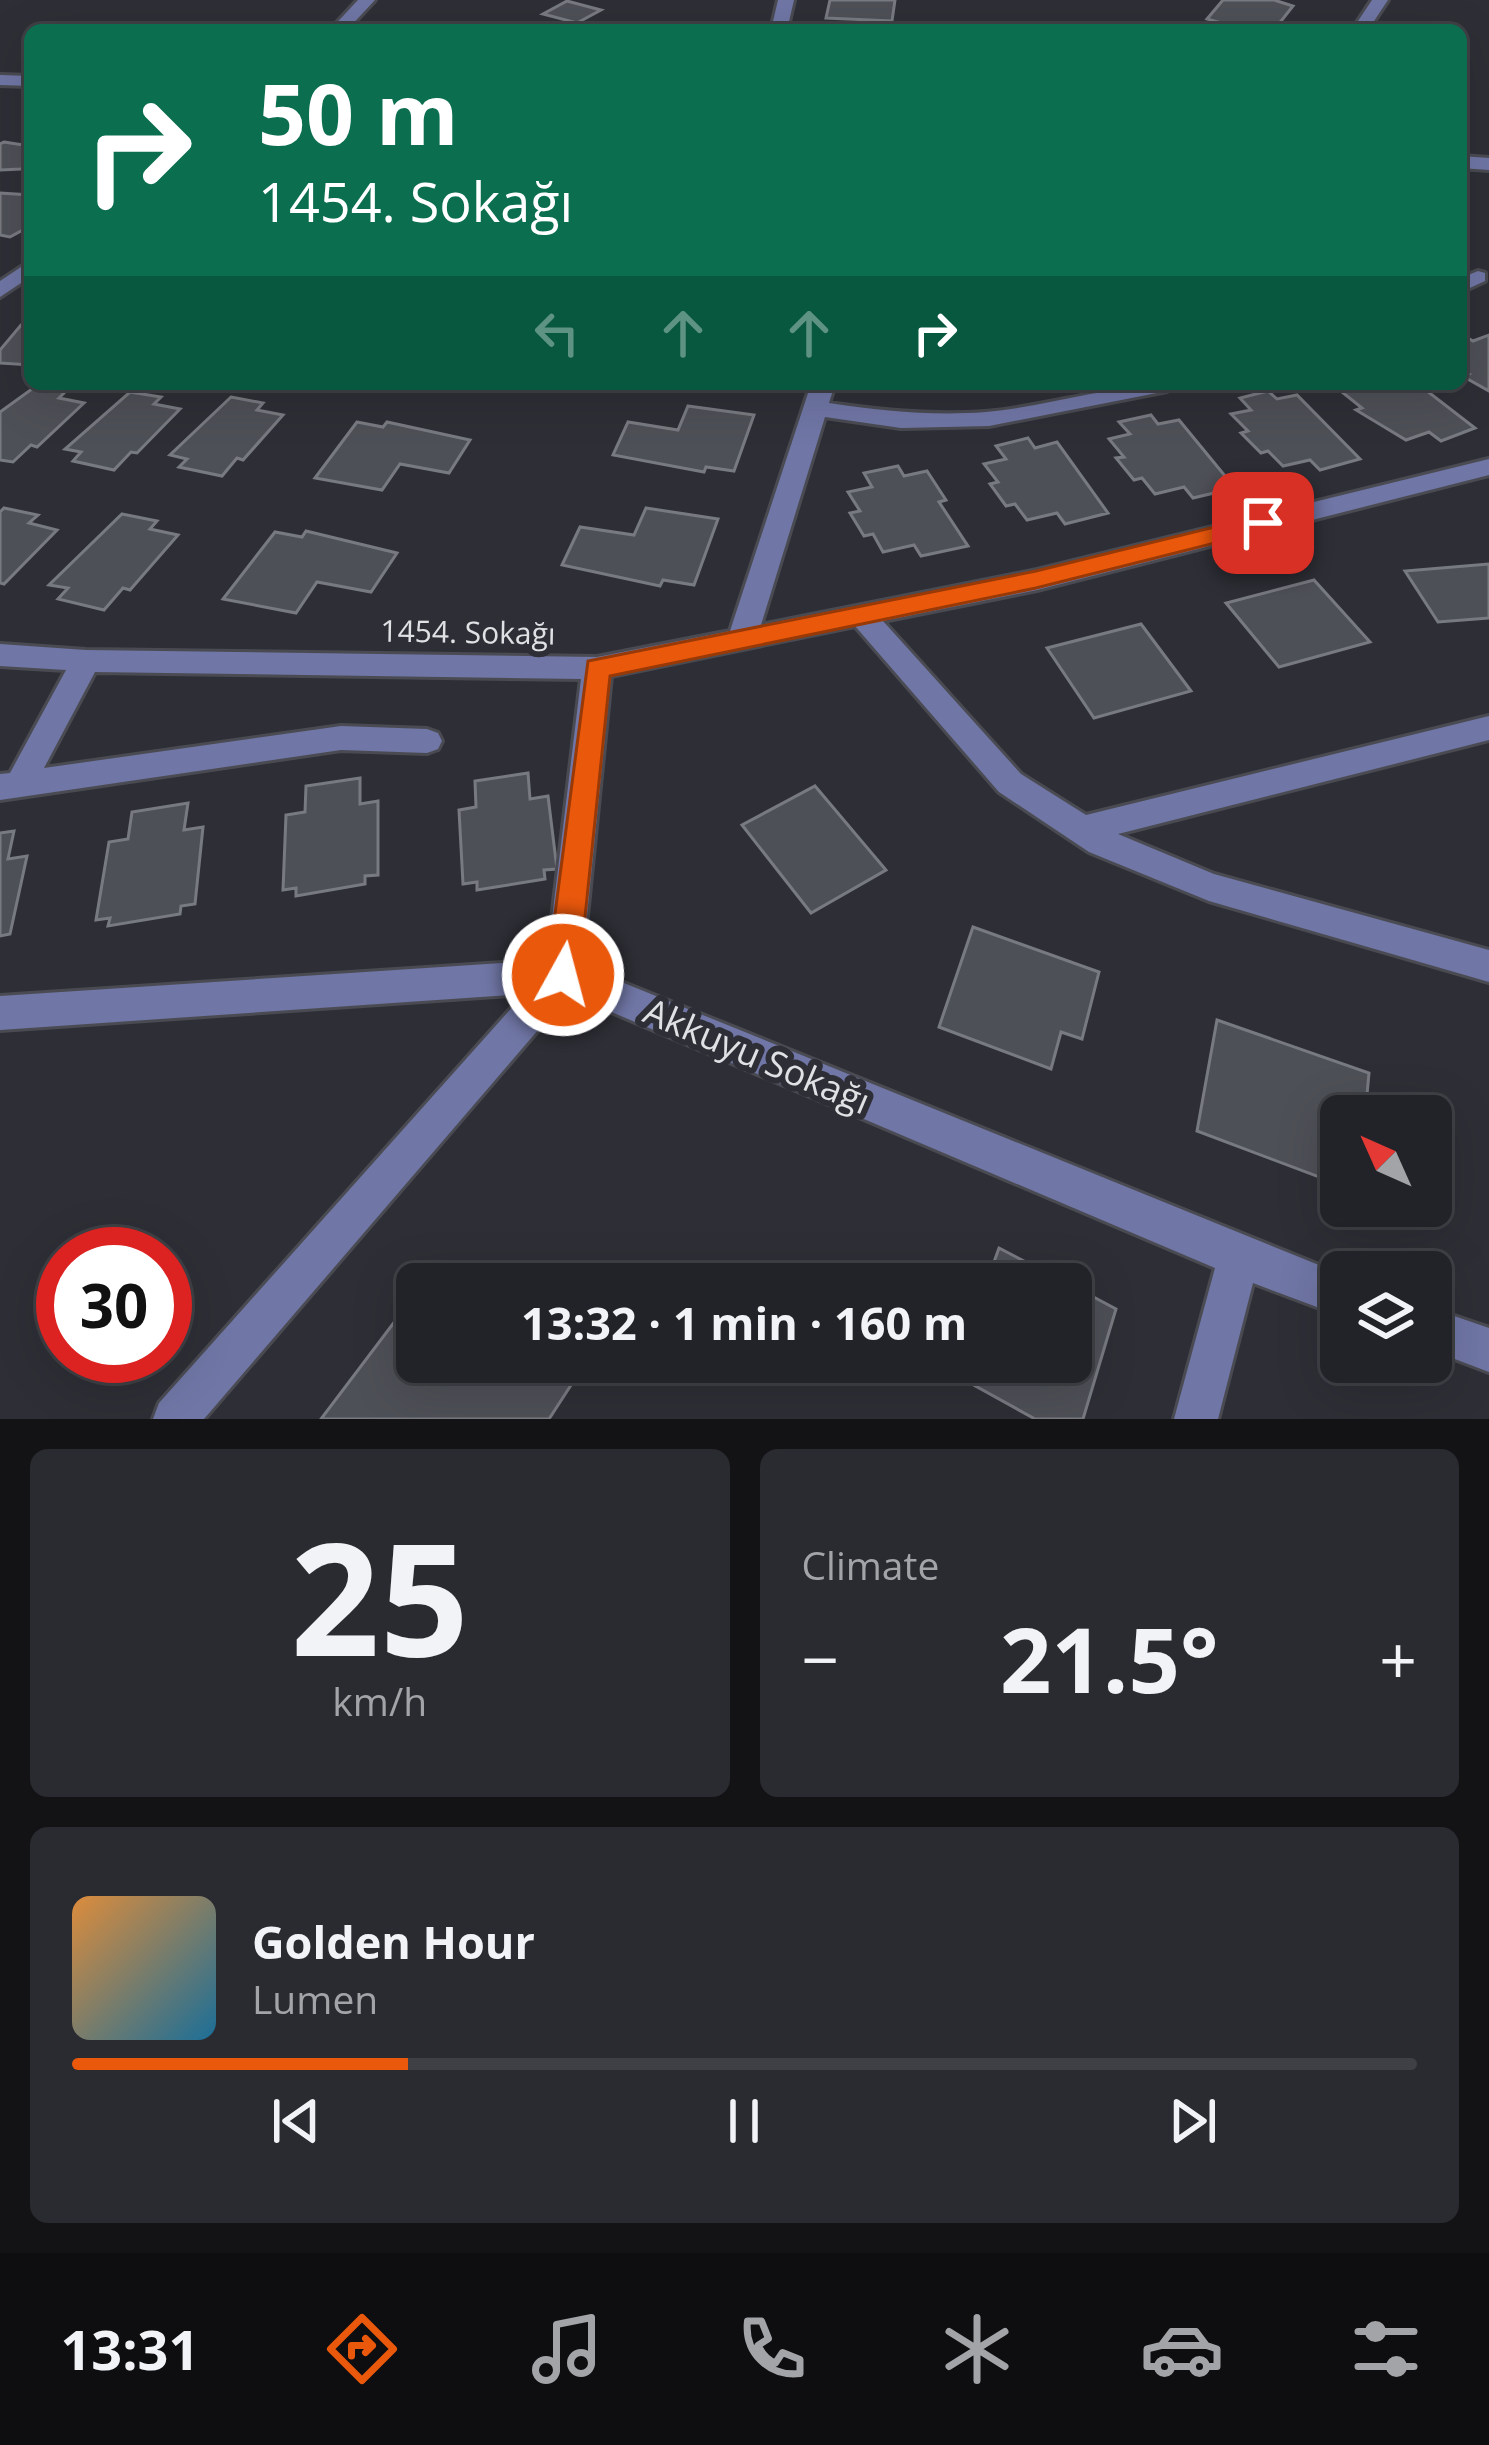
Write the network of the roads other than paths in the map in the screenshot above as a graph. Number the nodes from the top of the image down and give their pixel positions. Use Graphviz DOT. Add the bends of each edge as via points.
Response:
graph roads {
  1 [pos="367,0"];
  2 [pos="344,24"];
  3 [pos="24,272"];
  4 [pos="0,290"];
  5 [pos="1136,390"];
  6 [pos="819,396"];
  7 [pos="1489,466"];
  8 [pos="860,615"];
  9 [pos="742,639"];
  10 [pos="0,655"];
  11 [pos="86,661"];
  12 [pos="597,668"];
  13 [pos="1489,728"];
  14 [pos="427,741"];
  15 [pos="10,786"];
  16 [pos="1082,830"];
  17 [pos="1489,966"];
  18 [pos="563,975"];
  19 [pos="0,1013"];
  20 [pos="1239,1257"];
  21 [pos="1320,1287"];
  22 [pos="1452,1337"];
  23 [pos="1489,1350"];
  24 [pos="175,1419"];
  25 [pos="1196,1419"];
  1 -- 2 [label="street"];
  3 -- 4 [label="street"];
  5 -- 6 [label="street" via="989,419 901,421"];
  6 -- 9 [label="street"];
  7 -- 8 [label="street, 1454. Sokağı" via="1036,580"];
  8 -- 9 [label="street, 1454. Sokağı"];
  8 -- 16 [label="street" via="1010,783"];
  9 -- 12 [label="street, 1454. Sokağı"];
  10 -- 11 [label="street, 1454. Sokağı"];
  11 -- 12 [label="street, 1454. Sokağı"];
  11 -- 15 [label="street"];
  12 -- 18 [label="street"];
  13 -- 16 [label="street"];
  14 -- 15 [label="street" via="341,738"];
  16 -- 17 [label="street" via="1209,887"];
  18 -- 19 [label="street, Akkuyu Sokağı"];
  18 -- 20 [label="street, Akkuyu Sokağı"];
  18 -- 24 [label="street"];
  20 -- 21 [label="street, Akkuyu Sokağı"];
  20 -- 25 [label="street"];
  22 -- 23 [label="street"];
}
